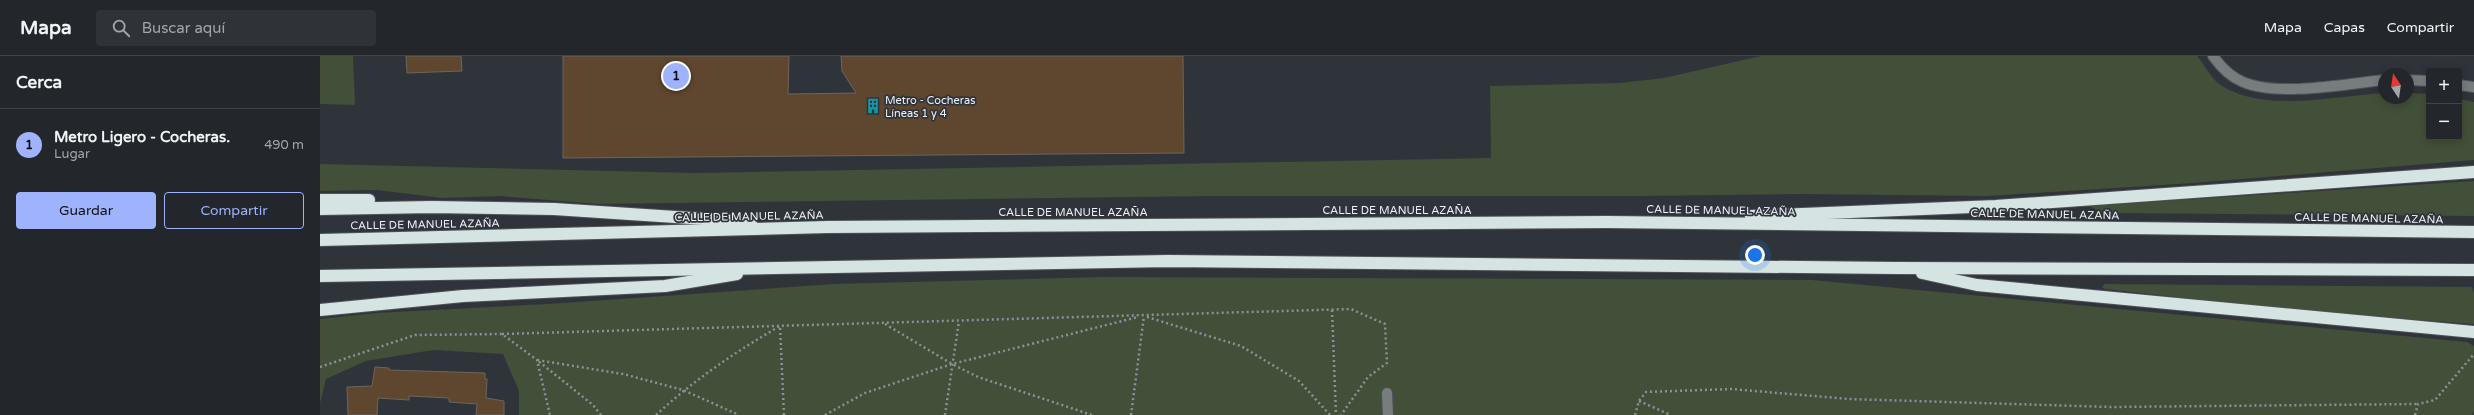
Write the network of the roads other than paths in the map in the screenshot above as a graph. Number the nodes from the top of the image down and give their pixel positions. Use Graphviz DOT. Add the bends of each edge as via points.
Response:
graph roads {
  1 [pos="2213,56"];
  2 [pos="2414,80"];
  3 [pos="2378,81"];
  4 [pos="2426,81"];
  5 [pos="2462,85"];
  6 [pos="2474,87"];
  7 [pos="2474,172"];
  8 [pos="320,200"];
  9 [pos="432,207"];
  10 [pos="320,209"];
  11 [pos="1607,222"];
  12 [pos="828,227"];
  13 [pos="2474,232"];
  14 [pos="320,240"];
  15 [pos="777,267"];
  16 [pos="1895,268"];
  17 [pos="2474,270"];
  18 [pos="320,276"];
  19 [pos="320,310"];
  20 [pos="2474,332"];
  21 [pos="1387,393"];
  22 [pos="1388,415"];
  1 -- 3 [label="lane" via="2242,82 2256,86 2322,87"];
  2 -- 4 [label="lane"];
  5 -- 6 [label="lane"];
  7 -- 11 [label="highway" via="1996,206"];
  8 -- 9 [label="highway" via="372,200"];
  9 -- 10 [label="highway"];
  9 -- 12 [label="highway" via="554,209"];
  11 -- 12 [label="highway, CALLE DE MANUEL AZAÑA"];
  11 -- 13 [label="highway, CALLE DE MANUEL AZAÑA"];
  12 -- 14 [label="highway, CALLE DE MANUEL AZAÑA"];
  15 -- 16 [label="highway" via="1168,260"];
  15 -- 18 [label="highway"];
  15 -- 19 [label="highway" via="665,286 463,296"];
  16 -- 17 [label="highway"];
  16 -- 20 [label="highway" via="1978,285"];
  21 -- 22 [label="lane"];
}
